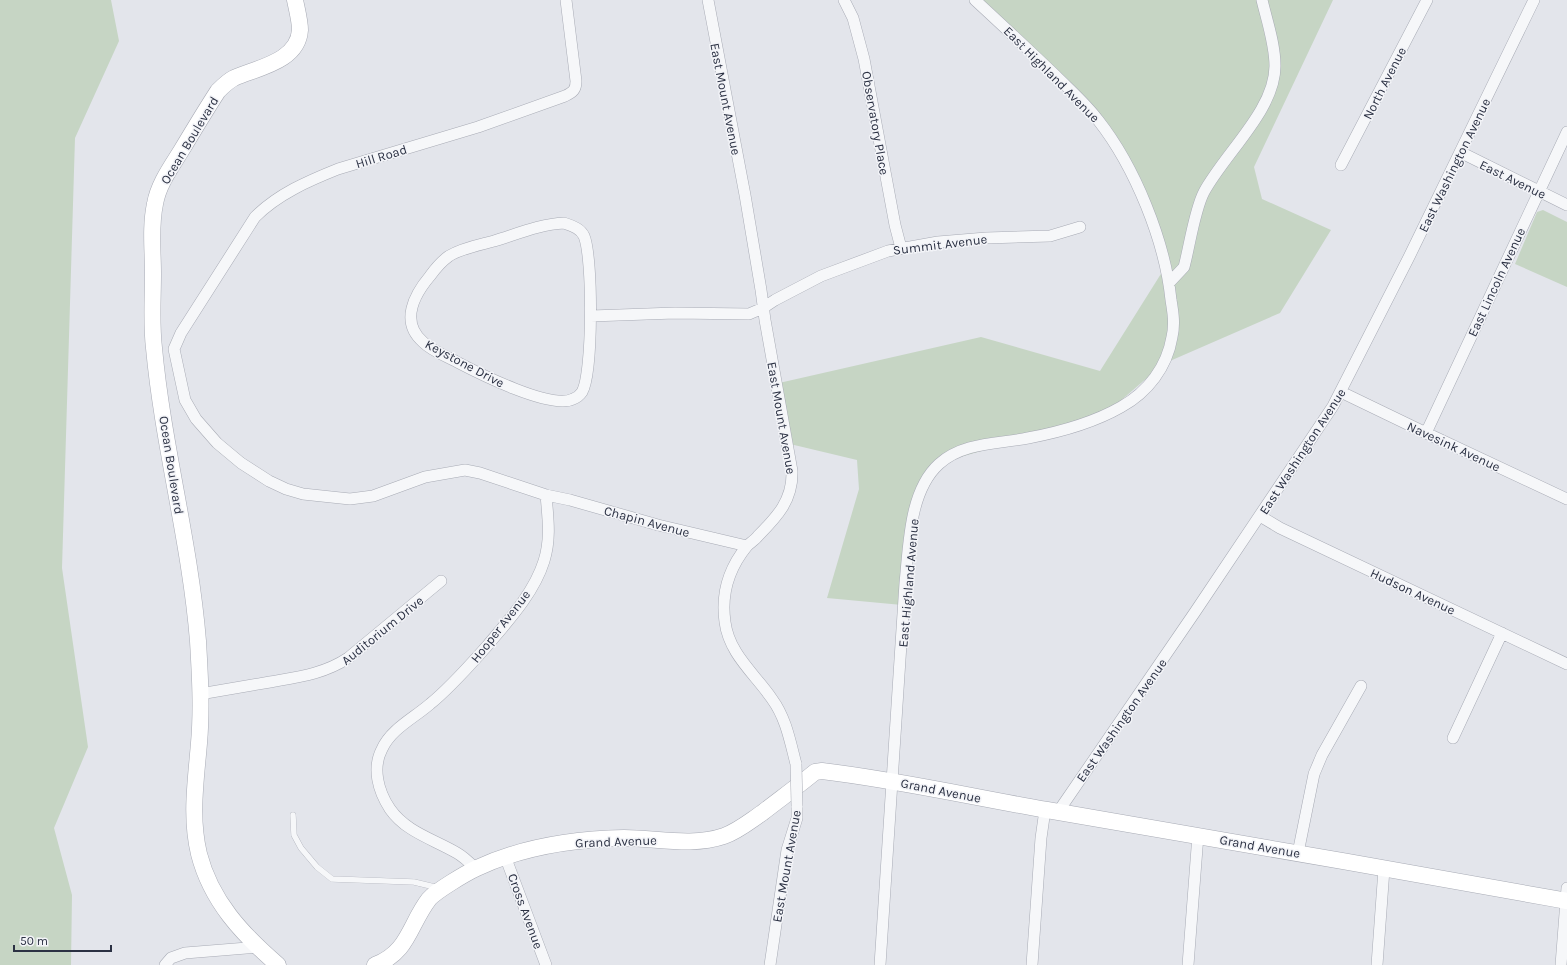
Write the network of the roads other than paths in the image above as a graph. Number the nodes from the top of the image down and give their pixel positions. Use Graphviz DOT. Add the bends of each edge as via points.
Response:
graph roads {
  1 [pos="295,0"];
  2 [pos="566,0"];
  3 [pos="708,0"];
  4 [pos="844,0"];
  5 [pos="975,0"];
  6 [pos="1262,0"];
  7 [pos="1427,0"];
  8 [pos="1534,0"];
  9 [pos="1567,132"];
  10 [pos="1460,152"];
  11 [pos="1342,165"];
  12 [pos="1538,191"];
  13 [pos="1567,205"];
  14 [pos="1080,228"];
  15 [pos="901,248"];
  16 [pos="1170,283"];
  17 [pos="763,308"];
  18 [pos="591,316"];
  19 [pos="1341,392"];
  20 [pos="1426,433"];
  21 [pos="546,495"];
  22 [pos="1566,496"];
  23 [pos="1260,516"];
  24 [pos="747,546"];
  25 [pos="441,581"];
  26 [pos="1502,633"];
  27 [pos="1567,664"];
  28 [pos="1361,686"];
  29 [pos="200,694"];
  30 [pos="1453,738"];
  31 [pos="893,781"];
  32 [pos="1051,811"];
  33 [pos="293,815"];
  34 [pos="1198,835"];
  35 [pos="1298,853"];
  36 [pos="505,856"];
  37 [pos="475,868"];
  38 [pos="1384,869"];
  39 [pos="443,889"];
  40 [pos="1566,897"];
  41 [pos="258,947"];
  42 [pos="164,965"];
  43 [pos="278,965"];
  44 [pos="374,965"];
  45 [pos="546,965"];
  46 [pos="770,965"];
  47 [pos="880,965"];
  48 [pos="1032,965"];
  49 [pos="1188,965"];
  50 [pos="1377,965"];
  51 [pos="1561,965"];
  1 -- 29 [label="street, Ocean Boulevard" via="300,30 295,45 278,61 234,78 221,88 167,174 154,206 154,345 194,604"];
  2 -- 21 [label="street, Hill Road" via="576,81 573,92 478,126 338,169 279,197 255,217 181,333 174,349 185,400 196,419 216,443 241,463 286,489 303,494 350,499 373,496 425,477 465,470"];
  3 -- 17 [label="street, East Mount Avenue" via="745,195"];
  4 -- 15 [label="street, Observatory Place" via="853,18 864,59"];
  5 -- 16 [label="street, East Highland Avenue" via="1074,93 1113,140 1147,209"];
  6 -- 16 [label="street" via="1274,50 1275,65 1271,91 1265,105 1214,174 1203,194 1184,267"];
  7 -- 11 [label="street, North Avenue"];
  8 -- 10 [label="street, East Washington Avenue"];
  9 -- 12 [label="street, East Lincoln Avenue"];
  10 -- 12 [label="street, East Avenue"];
  10 -- 19 [label="street, East Washington Avenue"];
  12 -- 13 [label="street, East Avenue"];
  12 -- 20 [label="street, East Lincoln Avenue"];
  14 -- 15 [label="street, Summit Avenue" via="1050,236 986,238"];
  15 -- 17 [label="street, Summit Avenue" via="822,276"];
  16 -- 31 [label="street, East Highland Avenue" via="1174,321 1169,351 1158,374 1140,394 1102,416 1064,430 978,446 954,454 939,464 923,486 916,502 911,526"];
  17 -- 18 [label="street" via="749,314"];
  17 -- 24 [label="street, East Mount Avenue" via="793,480 786,502"];
  18 -- 18 [label="street, Keystone Drive" via="584,236 578,229 564,223 462,250 448,257 423,284 412,303 411,311 414,329 424,343 530,395 558,401 571,400 582,392 585,384"];
  19 -- 20 [label="street, Navesink Avenue"];
  19 -- 23 [label="street, East Washington Avenue"];
  20 -- 22 [label="street, Navesink Avenue"];
  21 -- 24 [label="street, Chapin Avenue"];
  21 -- 37 [label="street, Hooper Avenue" via="549,540 544,561 533,584 503,626 458,679 430,705 394,732 377,760 377,779 382,795 399,819 417,833 458,854"];
  23 -- 26 [label="street, Hudson Avenue" via="1280,528"];
  23 -- 32 [label="street, East Washington Avenue"];
  24 -- 46 [label="street, East Mount Avenue, bridge" via="733,568 725,589 726,631 737,656 772,699 780,713 788,730 796,764 797,818 787,850"];
  25 -- 29 [label="street, Auditorium Drive" via="348,658 328,670"];
  26 -- 27 [label="street, Hudson Avenue"];
  26 -- 30 [label="street"];
  28 -- 35 [label="street" via="1314,774"];
  29 -- 41 [label="street, Ocean Boulevard" via="194,800 198,848 213,892 235,923"];
  31 -- 32 [label="street, Grand Avenue"];
  31 -- 36 [label="street, Grand Avenue" via="822,770 815,772 742,827 715,839 586,840"];
  31 -- 47 [label="street, East Highland Avenue"];
  32 -- 34 [label="street, Grand Avenue"];
  32 -- 48 [label="street, East Washington Avenue" via="1041,838"];
  33 -- 39 [label="lane" via="294,835 301,848 317,868 332,879 414,882"];
  34 -- 35 [label="street, Grand Avenue"];
  34 -- 49 [label="street"];
  35 -- 38 [label="street, Grand Avenue"];
  36 -- 37 [label="street, Grand Avenue"];
  36 -- 45 [label="street, Cross Avenue"];
  37 -- 39 [label="street, Grand Avenue"];
  38 -- 40 [label="street, Grand Avenue"];
  38 -- 50 [label="street"];
  39 -- 44 [label="street, Grand Avenue" via="430,898 401,947 390,957"];
  40 -- 51 [label="street"];
  41 -- 42 [label="street" via="190,952 172,958"];
  41 -- 43 [label="street, Ocean Boulevard"];
}
